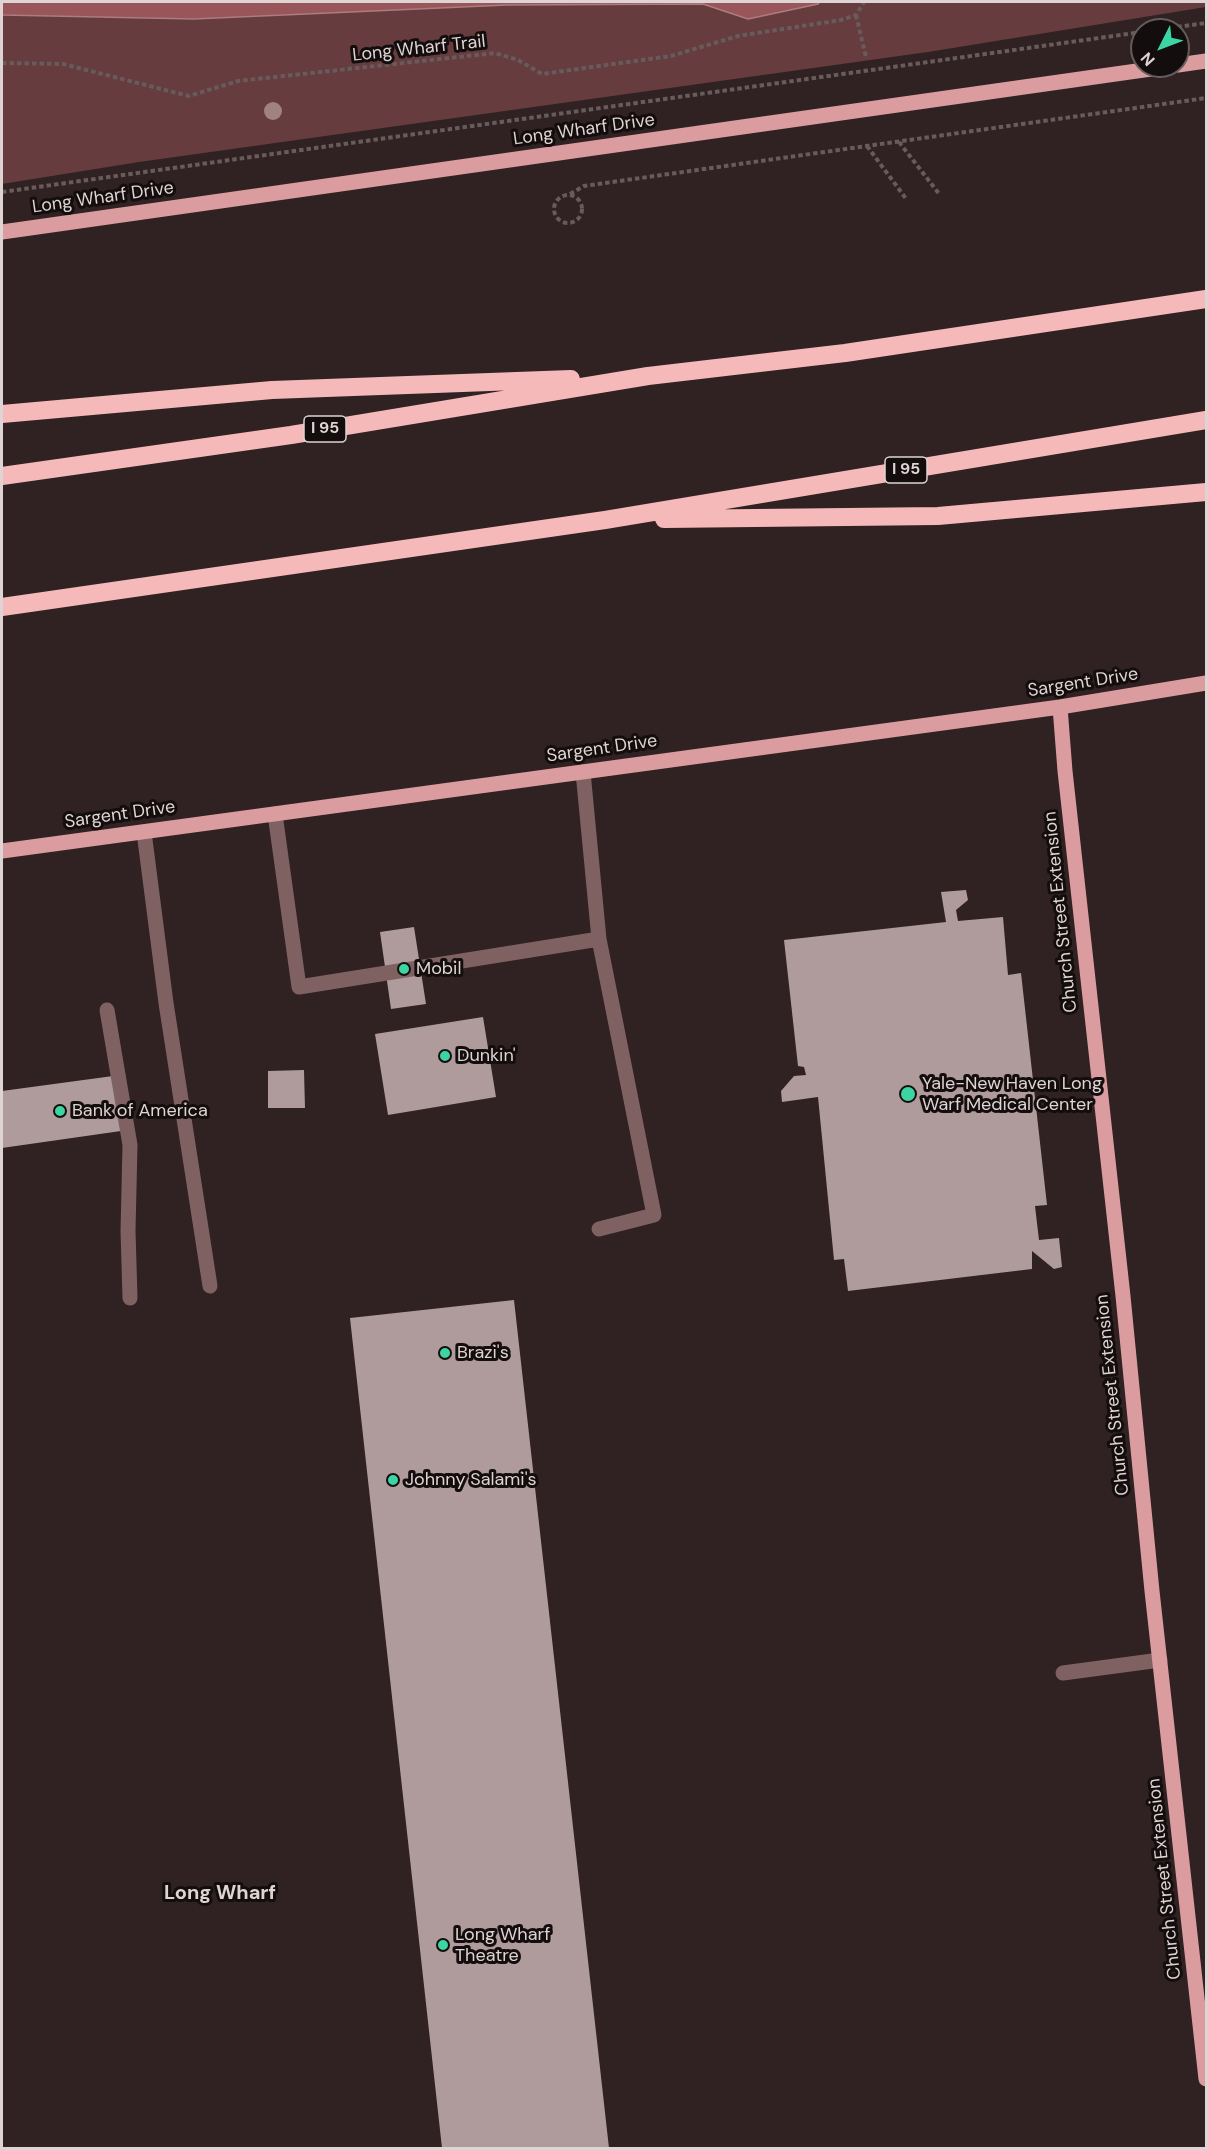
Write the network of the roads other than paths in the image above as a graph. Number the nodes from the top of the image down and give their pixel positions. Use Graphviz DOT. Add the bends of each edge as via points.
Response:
graph roads {
  1 [pos="1206,61"];
  2 [pos="1190,63"];
  3 [pos="1130,72"];
  4 [pos="2,232"];
  5 [pos="1206,299"];
  6 [pos="648,376"];
  7 [pos="2,414"];
  8 [pos="1206,420"];
  9 [pos="2,476"];
  10 [pos="1206,492"];
  11 [pos="605,520"];
  12 [pos="2,607"];
  13 [pos="1206,683"];
  14 [pos="1060,708"];
  15 [pos="584,772"];
  16 [pos="275,814"];
  17 [pos="144,832"];
  18 [pos="2,851"];
  19 [pos="599,939"];
  20 [pos="107,1010"];
  21 [pos="599,1229"];
  22 [pos="210,1286"];
  23 [pos="130,1298"];
  24 [pos="1160,1660"];
  25 [pos="1063,1673"];
  26 [pos="1206,2079"];
  1 -- 2 [label="main road"];
  3 -- 4 [label="main road, Long Wharf Drive"];
  5 -- 6 [label="highway, I 95" via="845,353"];
  6 -- 7 [label="highway" via="272,390"];
  6 -- 9 [label="highway, I 95" via="291,435"];
  8 -- 11 [label="highway, I 95"];
  10 -- 11 [label="highway" via="938,516"];
  11 -- 12 [label="highway, I 95"];
  13 -- 14 [label="main road, Sargent Drive"];
  14 -- 15 [label="main road, Sargent Drive"];
  14 -- 24 [label="main road, Church Street Extension"];
  15 -- 16 [label="main road, Sargent Drive"];
  15 -- 19 [label="lane"];
  16 -- 17 [label="main road, Sargent Drive"];
  16 -- 19 [label="lane" via="299,987"];
  17 -- 18 [label="main road, Sargent Drive"];
  17 -- 22 [label="lane"];
  19 -- 21 [label="lane" via="654,1215"];
  20 -- 23 [label="lane" via="130,1145"];
  24 -- 25 [label="lane"];
  24 -- 26 [label="main road, Church Street Extension"];
}
